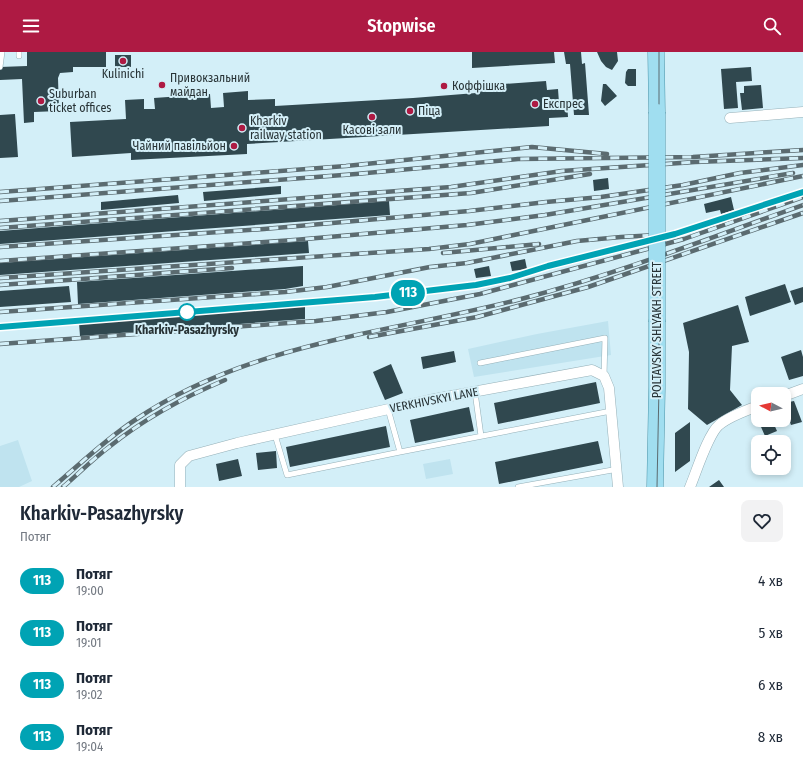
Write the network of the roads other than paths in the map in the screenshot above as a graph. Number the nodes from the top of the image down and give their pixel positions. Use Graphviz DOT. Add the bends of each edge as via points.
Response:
graph roads {
  1 [pos="2,52"];
  2 [pos="656,52"];
  3 [pos="0,68"];
  4 [pos="803,112"];
  5 [pos="730,118"];
  6 [pos="480,363"];
  7 [pos="604,376"];
  8 [pos="803,390"];
  9 [pos="475,392"];
  10 [pos="791,394"];
  11 [pos="751,408"];
  12 [pos="388,409"];
  13 [pos="611,411"];
  14 [pos="274,435"];
  15 [pos="481,436"];
  16 [pos="400,452"];
  17 [pos="618,469"];
  18 [pos="180,487"];
  19 [pos="518,487"];
  20 [pos="618,487"];
  21 [pos="655,487"];
  22 [pos="690,487"];
  1 -- 3 [label="lane"];
  2 -- 21 [label="main road, POLTAVSKY SHLYAKH STREET, bridge"];
  4 -- 5 [label="street"];
  6 -- 7 [label="lane" via="605,338"];
  7 -- 9 [label="street, VERKHIVSKYI LANE" via="592,370"];
  7 -- 13 [label="street" via="609,388"];
  8 -- 10 [label="street"];
  9 -- 12 [label="street, VERKHIVSKYI LANE"];
  9 -- 15 [label="lane"];
  11 -- 22 [label="street" via="718,425"];
  12 -- 14 [label="street, VERKHIVSKYI LANE"];
  12 -- 16 [label="lane"];
  13 -- 15 [label="lane"];
  13 -- 17 [label="street"];
  14 -- 16 [label="lane" via="287,475"];
  14 -- 18 [label="street, VERKHIVSKYI LANE" via="189,456 180,466"];
  15 -- 16 [label="lane"];
  17 -- 19 [label="lane"];
  17 -- 20 [label="street"];
}
